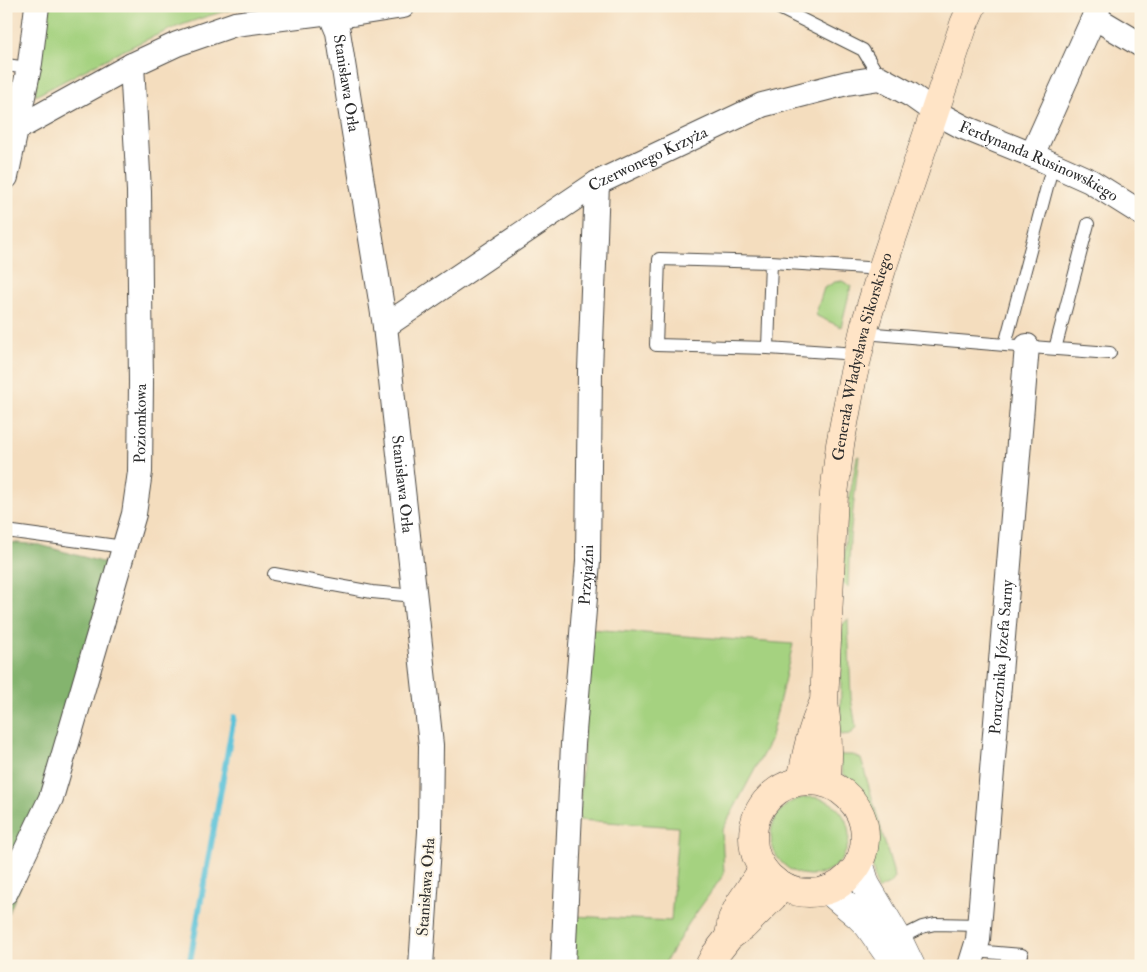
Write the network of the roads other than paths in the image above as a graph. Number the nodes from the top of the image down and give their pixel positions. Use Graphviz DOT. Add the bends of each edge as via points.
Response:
graph roads {
  1 [pos="37,6"];
  2 [pos="403,6"];
  3 [pos="775,6"];
  4 [pos="330,12"];
  5 [pos="968,12"];
  6 [pos="1097,12"];
  7 [pos="1141,45"];
  8 [pos="132,65"];
  9 [pos="17,67"];
  10 [pos="880,78"];
  11 [pos="935,112"];
  12 [pos="16,129"];
  13 [pos="1042,159"];
  14 [pos="6,176"];
  15 [pos="597,183"];
  16 [pos="1141,213"];
  17 [pos="1088,224"];
  18 [pos="771,262"];
  19 [pos="882,269"];
  20 [pos="385,326"];
  21 [pos="861,344"];
  22 [pos="1016,346"];
  23 [pos="768,348"];
  24 [pos="1055,349"];
  25 [pos="1110,353"];
  26 [pos="6,531"];
  27 [pos="124,547"];
  28 [pos="274,574"];
  29 [pos="415,596"];
  30 [pos="814,782"];
  31 [pos="859,862"];
  32 [pos="772,877"];
  33 [pos="828,890"];
  34 [pos="6,892"];
  35 [pos="979,926"];
  36 [pos="898,939"];
  37 [pos="1022,955"];
  38 [pos="972,958"];
  39 [pos="421,966"];
  40 [pos="563,966"];
  41 [pos="709,966"];
  42 [pos="896,966"];
  43 [pos="911,966"];
  1 -- 9 [label="street"];
  2 -- 4 [label="street"];
  3 -- 10 [label="lane" via="863,50"];
  4 -- 8 [label="street" via="235,24 176,44"];
  4 -- 20 [label="street, Stanisława Orła" via="338,32"];
  5 -- 11 [label="main road, Generała Władysława Sikorskiego"];
  6 -- 7 [label="street"];
  6 -- 13 [label="street"];
  8 -- 12 [label="street"];
  8 -- 27 [label="street, Poziomkowa" via="139,191 140,464 134,514"];
  9 -- 12 [label="street"];
  10 -- 11 [label="street"];
  10 -- 15 [label="street, Czerwonego Krzyża" via="846,83 762,105"];
  11 -- 13 [label="street, Ferdynanda Rusinowskiego"];
  11 -- 19 [label="main road, Generała Władysława Sikorskiego"];
  12 -- 14 [label="street"];
  13 -- 16 [label="street, Ferdynanda Rusinowskiego" via="1090,181"];
  13 -- 22 [label="lane"];
  15 -- 20 [label="street, Czerwonego Krzyża"];
  15 -- 40 [label="street, Przyjaźni" via="590,371 588,561 573,744"];
  17 -- 24 [label="lane"];
  18 -- 19 [label="lane"];
  18 -- 23 [label="lane"];
  18 -- 23 [label="lane" via="659,259 656,345"];
  19 -- 21 [label="main road, Generała Władysława Sikorskiego"];
  20 -- 29 [label="street, Stanisława Orła"];
  21 -- 22 [label="lane"];
  21 -- 23 [label="lane"];
  21 -- 30 [label="main road, Generała Władysława Sikorskiego" via="840,445 834,494 824,702 829,761"];
  22 -- 24 [label="lane"];
  22 -- 35 [label="street, Porucznika Józefa Sarny"];
  24 -- 25 [label="lane"];
  26 -- 27 [label="lane"];
  27 -- 34 [label="street, Poziomkowa" via="52,798"];
  28 -- 29 [label="lane" via="372,592"];
  29 -- 39 [label="street, Stanisława Orła" via="432,744"];
  30 -- 31 [label="main road" via="843,792 856,806 864,824"];
  30 -- 32 [label="main road" via="783,787 768,799 757,815 753,833 755,852"];
  31 -- 33 [label="main road" via="841,883"];
  31 -- 36 [label="street" via="866,885"];
  32 -- 33 [label="main road" via="797,891"];
  32 -- 41 [label="main road" via="740,903 732,919 729,937"];
  33 -- 42 [label="street" via="868,925"];
  35 -- 36 [label="lane" via="935,924"];
  35 -- 38 [label="street, Porucznika Józefa Sarny"];
  36 -- 43 [label="street"];
  37 -- 38 [label="lane"];
}
